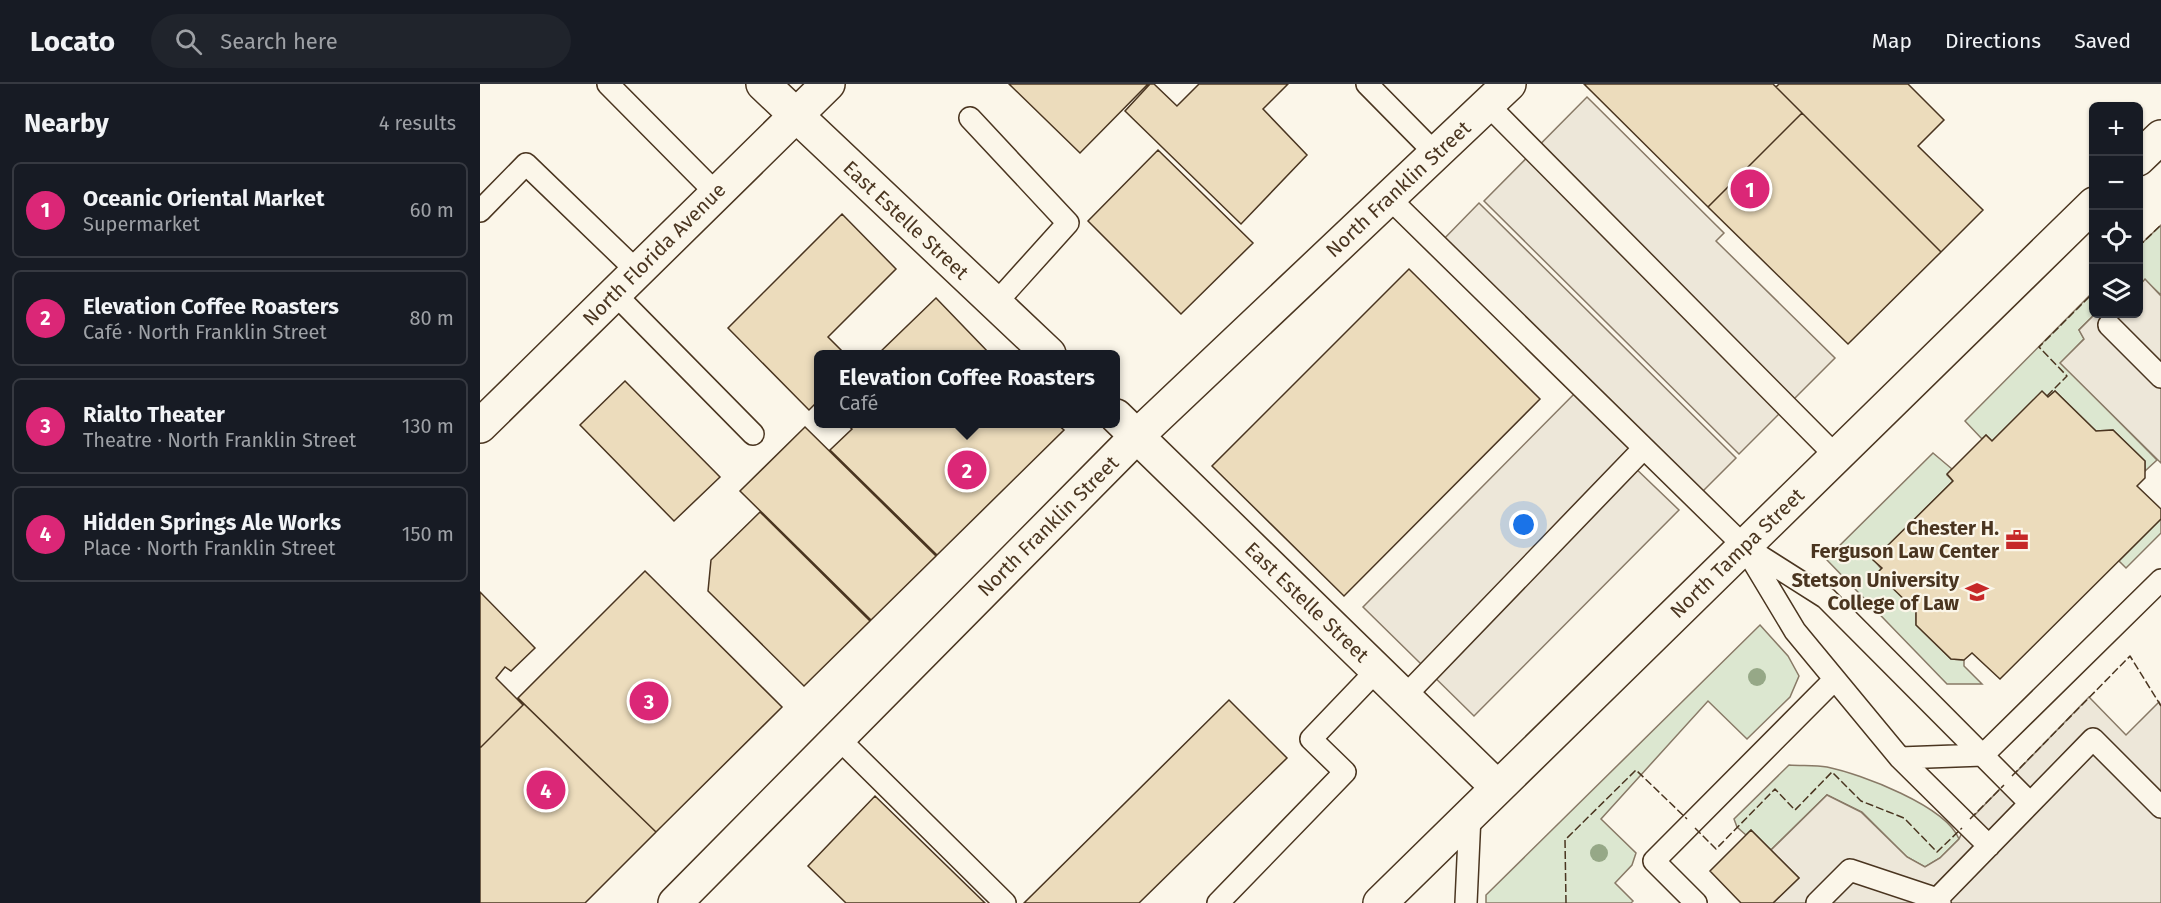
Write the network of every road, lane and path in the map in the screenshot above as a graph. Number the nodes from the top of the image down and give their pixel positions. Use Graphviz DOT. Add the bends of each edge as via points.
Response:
graph roads {
  1 [pos="608,84"];
  2 [pos="763,84"];
  3 [pos="828,84"];
  4 [pos="1367,84"];
  5 [pos="1499,94"];
  6 [pos="795,115"];
  7 [pos="970,118"];
  8 [pos="2161,137"];
  9 [pos="1436,154"];
  10 [pos="2142,156"];
  11 [pos="716,193"];
  12 [pos="1389,198"];
  13 [pos="2089,209"];
  14 [pos="480,211"];
  15 [pos="637,271"];
  16 [pos="614,293"];
  17 [pos="995,304"];
  18 [pos="2109,324"];
  19 [pos="1046,350"];
  20 [pos="2161,377"];
  21 [pos="485,412"];
  22 [pos="1126,427"];
  23 [pos="753,434"];
  24 [pos="1644,448"];
  25 [pos="1836,456"];
  26 [pos="1744,546"];
  27 [pos="2161,580"];
  28 [pos="1377,670"];
  29 [pos="1834,680"];
  30 [pos="1404,697"];
  31 [pos="838,738"];
  32 [pos="1983,755"];
  33 [pos="1900,758"];
  34 [pos="1497,787"];
  35 [pos="2030,803"];
  36 [pos="2161,807"];
  37 [pos="1470,815"];
  38 [pos="1989,846"];
  39 [pos="1939,901"];
  40 [pos="675,903"];
  41 [pos="1005,903"];
  42 [pos="1218,903"];
  43 [pos="1380,903"];
  44 [pos="1466,903"];
  45 [pos="1696,903"];
  46 [pos="1817,903"];
  1 -- 11 [label="lane"];
  2 -- 6 [label="street, East Estelle Street"];
  3 -- 6 [label="street, North Florida Avenue"];
  4 -- 9 [label="lane"];
  5 -- 9 [label="street, North Franklin Street"];
  5 -- 25 [label="lane"];
  6 -- 11 [label="street, North Florida Avenue"];
  6 -- 17 [label="street, East Estelle Street"];
  7 -- 17 [label="lane" via="1068,223"];
  8 -- 10 [label="street"];
  9 -- 12 [label="street, North Franklin Street"];
  11 -- 15 [label="street, North Florida Avenue"];
  12 -- 22 [label="street, North Franklin Street"];
  12 -- 24 [label="lane"];
  13 -- 25 [label="street, North Tampa Street"];
  14 -- 15 [label="lane" via="526,164"];
  15 -- 16 [label="street, North Florida Avenue"];
  16 -- 21 [label="street, North Florida Avenue"];
  16 -- 23 [label="lane"];
  17 -- 19 [label="street, East Estelle Street"];
  18 -- 20 [label="lane"];
  22 -- 28 [label="street, East Estelle Street"];
  22 -- 31 [label="street, North Franklin Street"];
  24 -- 26 [label="lane"];
  24 -- 30 [label="lane"];
  25 -- 26 [label="street, North Tampa Street"];
  26 -- 29 [label="lane" via="1795,631"];
  26 -- 32 [label="lane" via="1826,598"];
  26 -- 34 [label="street, North Tampa Street"];
  27 -- 32 [label="lane"];
  28 -- 30 [label="street, East Estelle Street"];
  28 -- 42 [label="lane" via="1311,739 1345,772"];
  29 -- 33 [label="lane"];
  29 -- 45 [label="lane" via="1654,861"];
  30 -- 34 [label="street, East Estelle Street"];
  31 -- 40 [label="street, North Franklin Street"];
  31 -- 41 [label="lane"];
  32 -- 33 [label="lane"];
  32 -- 35 [label="lane"];
  33 -- 38 [label="lane"];
  34 -- 37 [label="street, North Tampa Street"];
  35 -- 36 [label="lane" via="2093,739"];
  35 -- 38 [label="lane"];
  37 -- 43 [label="street, North Tampa Street"];
  37 -- 44 [label="lane"];
  38 -- 39 [label="lane"];
  39 -- 46 [label="lane" via="1850,870"];
}
